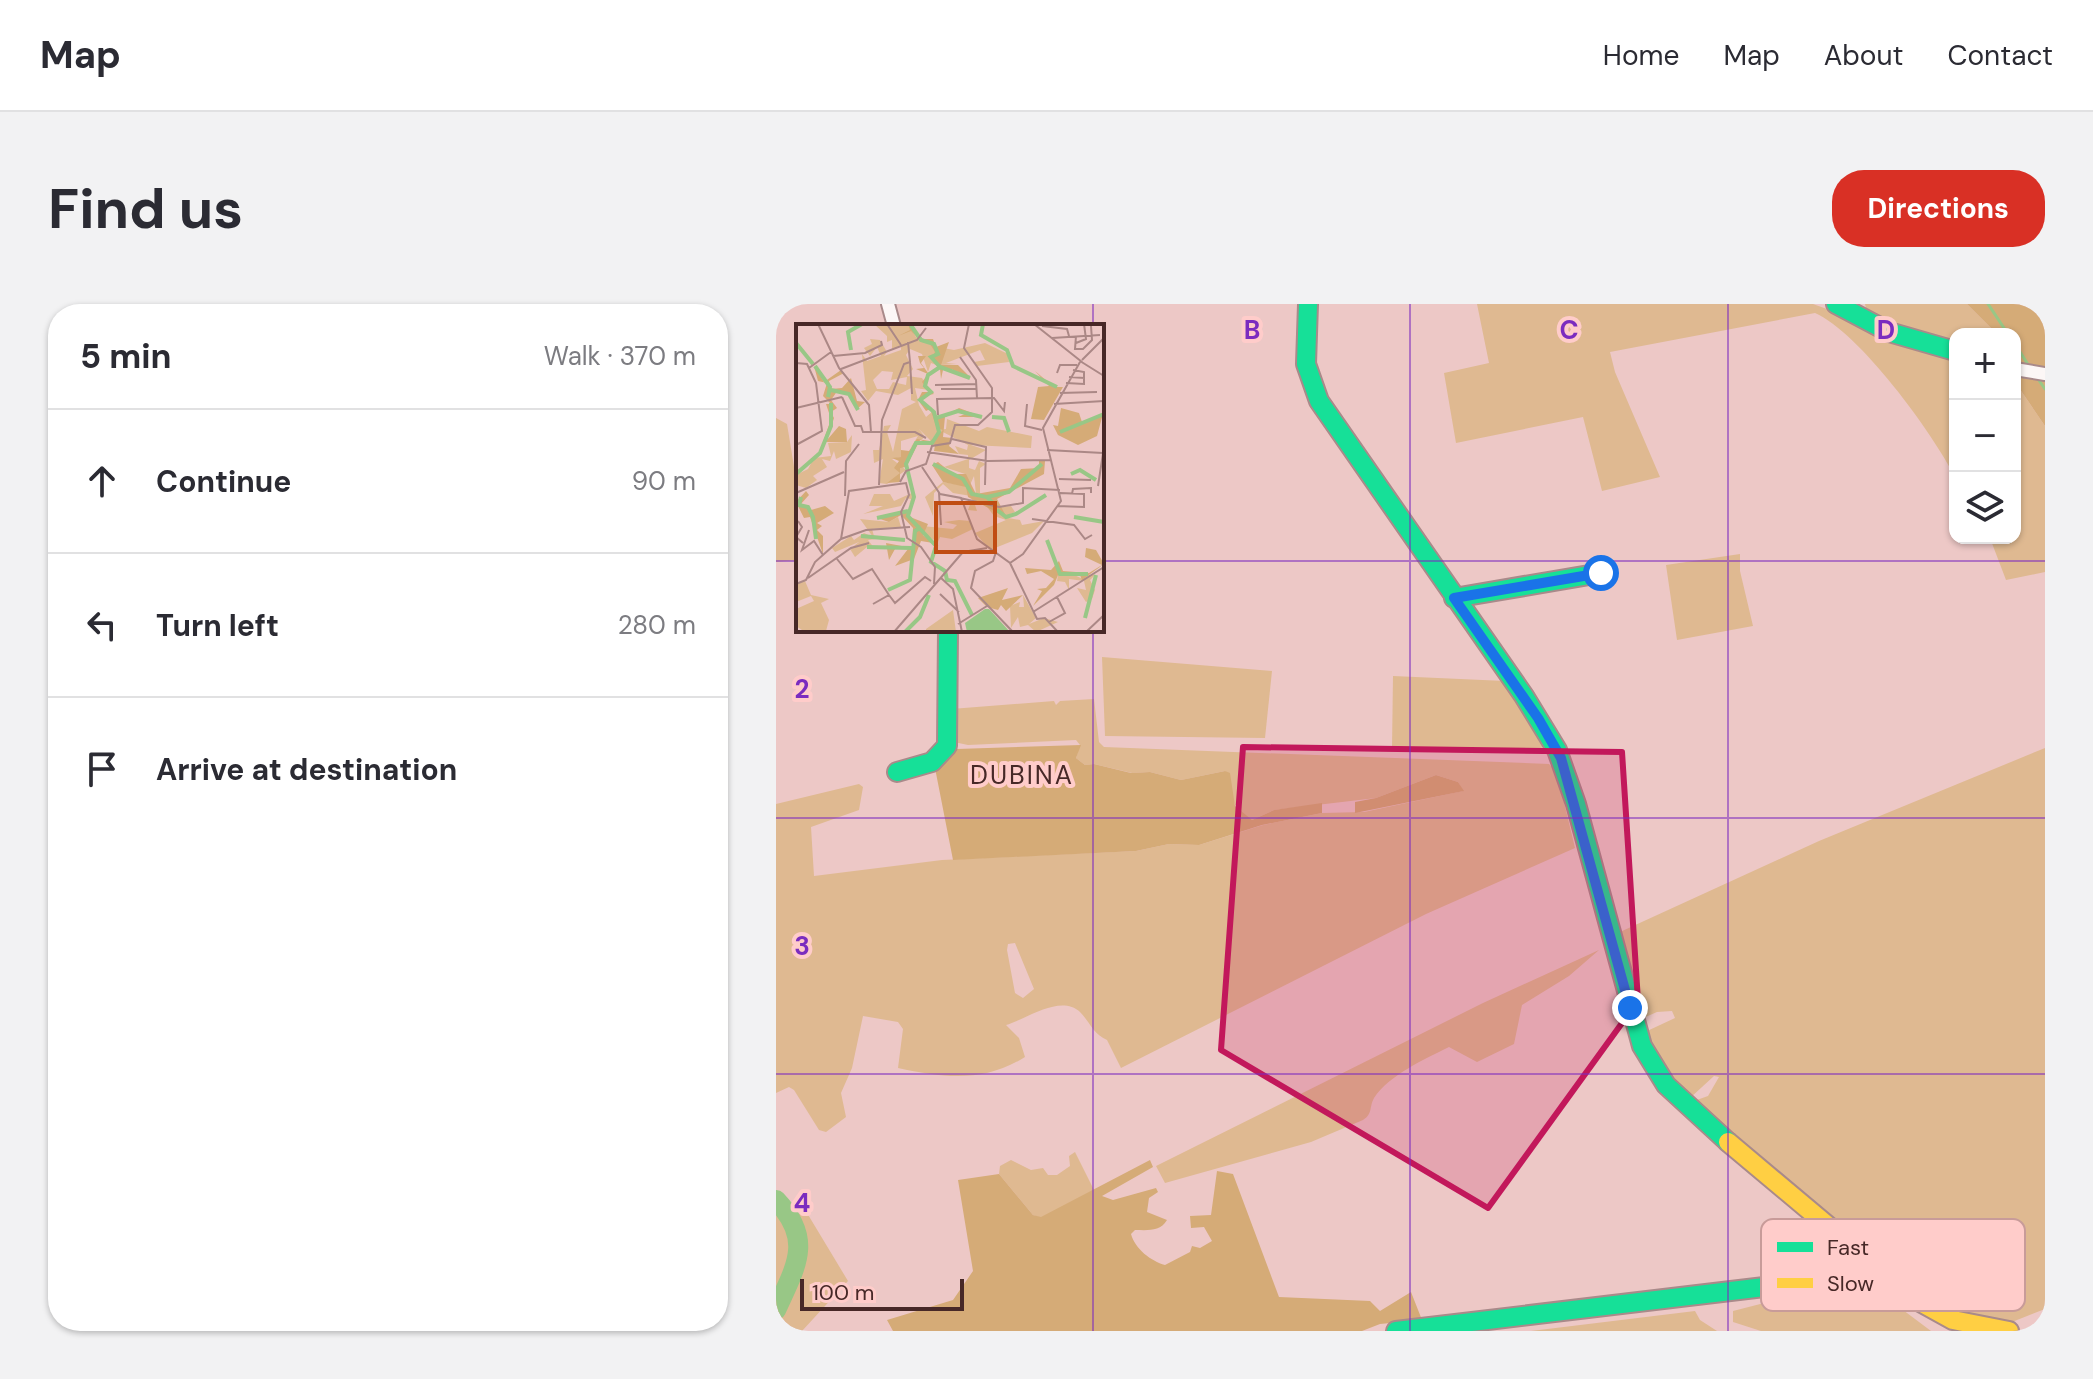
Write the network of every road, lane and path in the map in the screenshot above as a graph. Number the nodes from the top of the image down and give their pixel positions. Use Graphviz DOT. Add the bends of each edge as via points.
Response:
graph roads {
  1 [pos="888,304"];
  2 [pos="1308,304"];
  3 [pos="1836,304"];
  4 [pos="893,324"];
  5 [pos="1949,349"];
  6 [pos="2021,370"];
  7 [pos="2045,374"];
  8 [pos="1601,573"];
  9 [pos="1454,598"];
  10 [pos="948,632"];
  11 [pos="897,772"];
  12 [pos="1819,1219"];
  13 [pos="1761,1287"];
  14 [pos="1934,1311"];
  15 [pos="1396,1331"];
  16 [pos="2009,1331"];
  1 -- 4 [label="street"];
  2 -- 9 [label="street" via="1306,364 1313,390"];
  3 -- 5 [label="street" via="1889,332"];
  6 -- 7 [label="street"];
  8 -- 9 [label="street"];
  9 -- 12 [label="street" via="1561,758 1633,1021 1652,1066 1699,1117"];
  10 -- 11 [label="street" via="947,746 927,767"];
  13 -- 15 [label="street"];
  14 -- 16 [label="street"];
}
